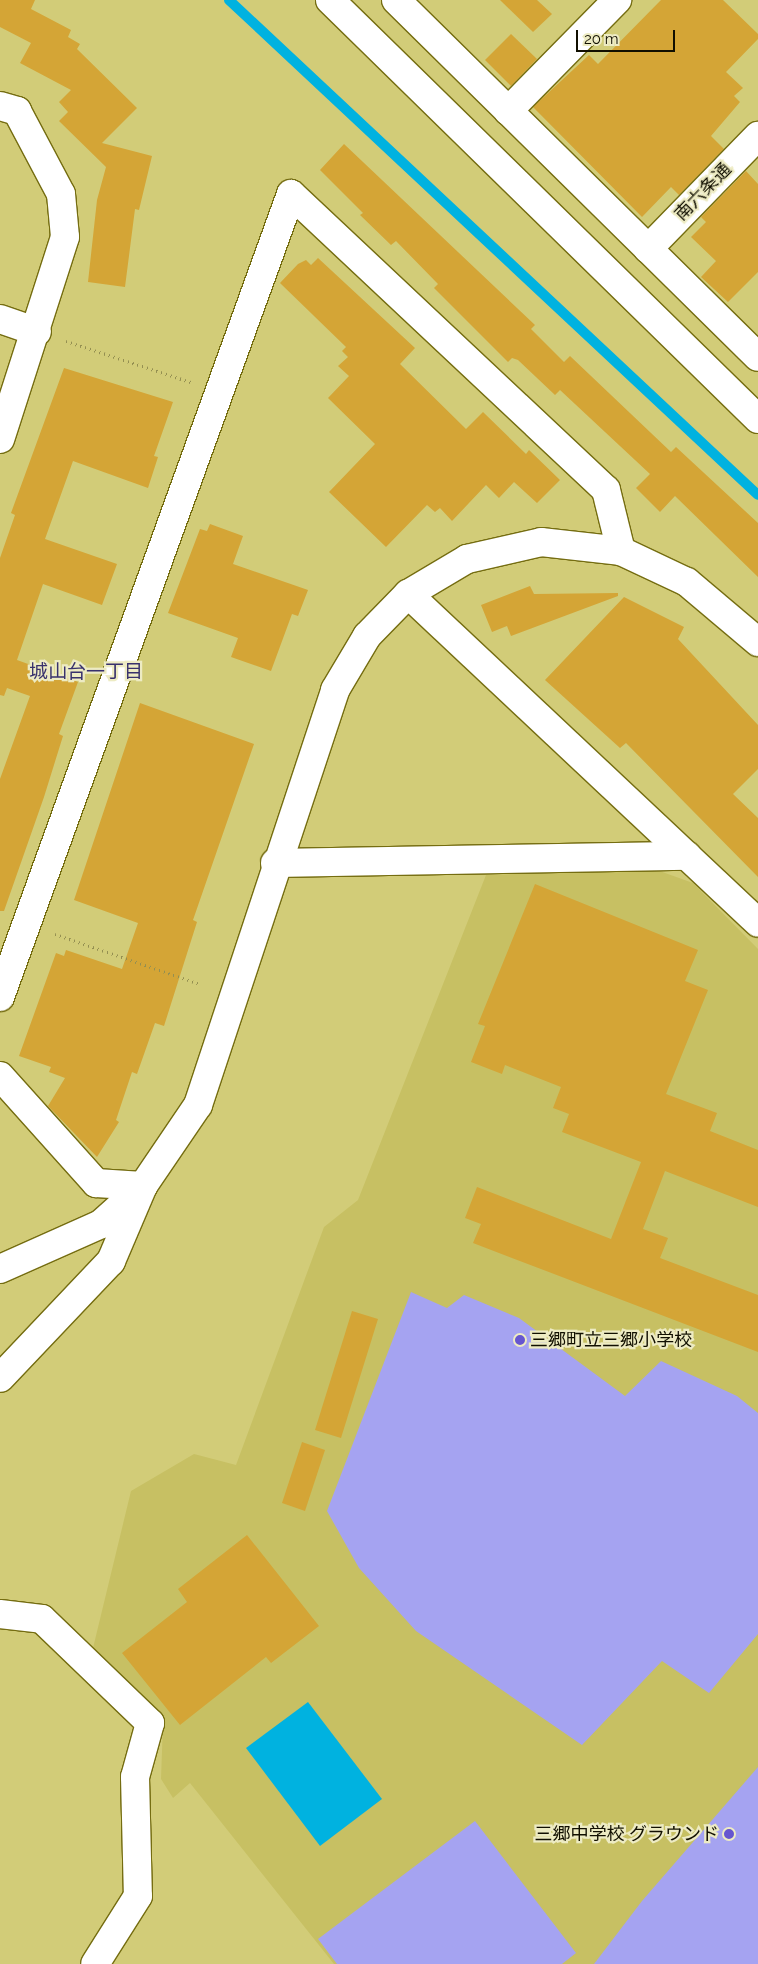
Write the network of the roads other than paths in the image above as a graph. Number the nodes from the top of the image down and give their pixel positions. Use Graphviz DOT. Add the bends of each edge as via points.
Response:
graph roads {
  1 [pos="330,0"];
  2 [pos="396,0"];
  3 [pos="616,0"];
  4 [pos="0,106"];
  5 [pos="508,111"];
  6 [pos="758,136"];
  7 [pos="648,249"];
  8 [pos="0,320"];
  9 [pos="37,332"];
  10 [pos="758,357"];
  11 [pos="758,420"];
  12 [pos="0,439"];
  13 [pos="621,551"];
  14 [pos="408,594"];
  15 [pos="758,642"];
  16 [pos="687,856"];
  17 [pos="275,863"];
  18 [pos="758,923"];
  19 [pos="0,997"];
  20 [pos="0,1076"];
  21 [pos="143,1186"];
  22 [pos="0,1269"];
  23 [pos="0,1378"];
  24 [pos="0,1614"];
  25 [pos="94,1964"];
  1 -- 11 [label="street"];
  2 -- 5 [label="street"];
  3 -- 5 [label="street"];
  4 -- 9 [label="street" via="17,111 61,194 65,237"];
  5 -- 7 [label="street"];
  6 -- 7 [label="street, 南六条通"];
  7 -- 10 [label="street"];
  8 -- 9 [label="street"];
  9 -- 12 [label="street"];
  13 -- 14 [label="street" via="541,542 467,559"];
  13 -- 15 [label="street" via="687,582"];
  13 -- 19 [label="street" via="606,490 291,194"];
  14 -- 16 [label="street"];
  14 -- 17 [label="street" via="367,636 335,690"];
  16 -- 17 [label="street"];
  16 -- 18 [label="street"];
  17 -- 21 [label="street" via="198,1105"];
  20 -- 21 [label="street" via="96,1183"];
  21 -- 22 [label="street" via="101,1224"];
  21 -- 23 [label="street" via="111,1260"];
  24 -- 25 [label="street" via="42,1619 150,1723 135,1778 138,1896"];
}
